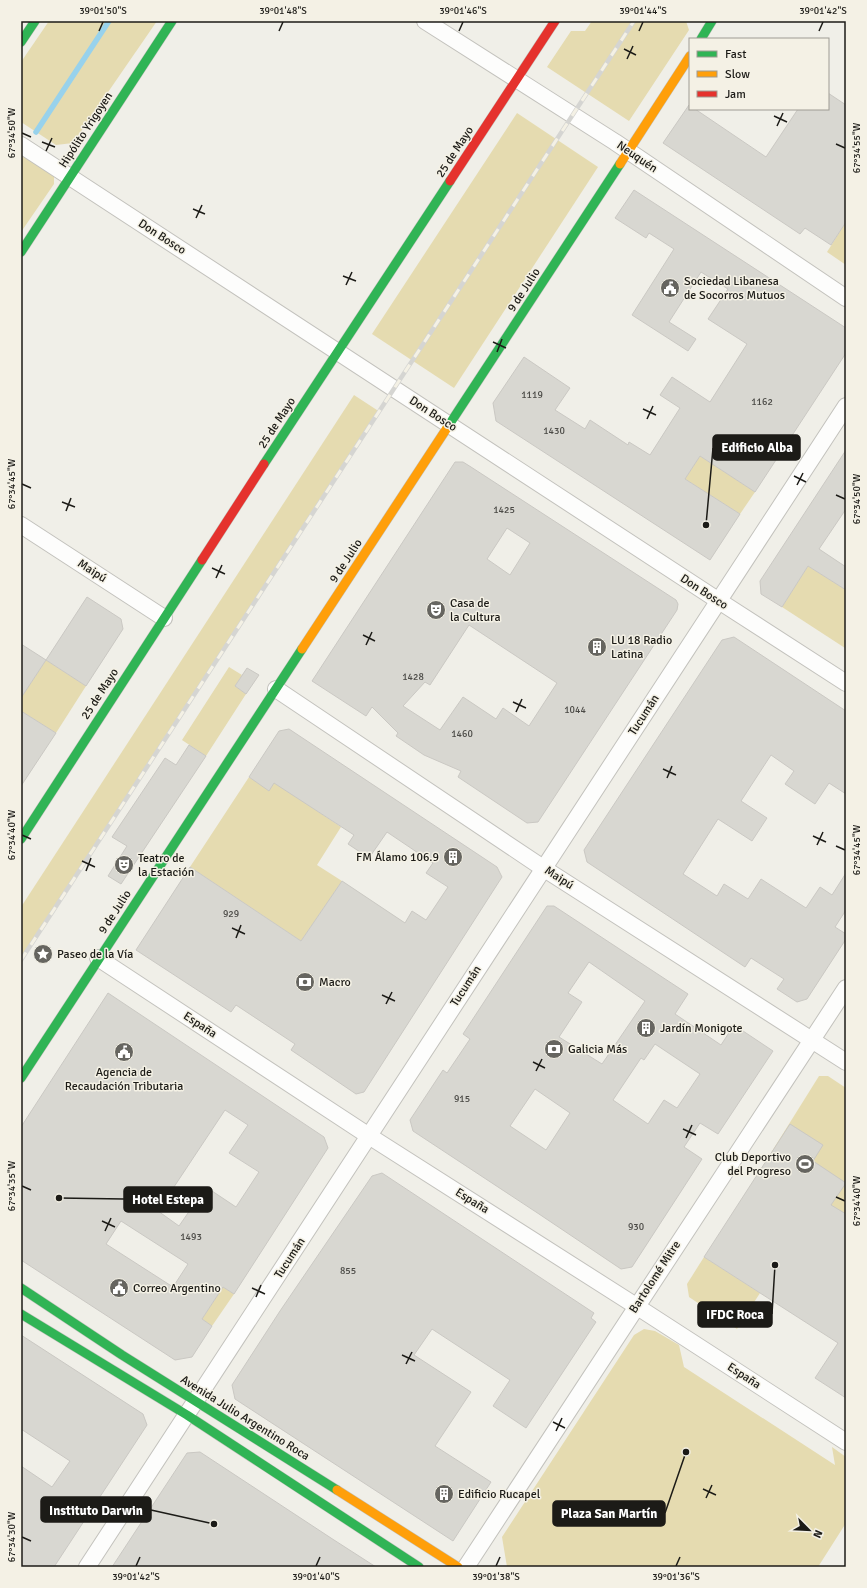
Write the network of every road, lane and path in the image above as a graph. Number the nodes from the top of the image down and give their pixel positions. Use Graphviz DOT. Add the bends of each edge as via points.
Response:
graph roads {
  1 [pos="35,21"];
  2 [pos="172,21"];
  3 [pos="425,21"];
  4 [pos="555,21"];
  5 [pos="712,21"];
  6 [pos="702,38"];
  7 [pos="21,42"];
  8 [pos="689,58"];
  9 [pos="517,79"];
  10 [pos="21,145"];
  11 [pos="629,151"];
  12 [pos="70,177"];
  13 [pos="21,252"];
  14 [pos="846,298"];
  15 [pos="337,352"];
  16 [pos="846,406"];
  17 [pos="450,424"];
  18 [pos="21,524"];
  19 [pos="718,601"];
  20 [pos="164,618"];
  21 [pos="846,683"];
  22 [pos="276,689"];
  23 [pos="21,839"];
  24 [pos="543,868"];
  25 [pos="98,958"];
  26 [pos="846,988"];
  27 [pos="812,1040"];
  28 [pos="846,1062"];
  29 [pos="21,1078"];
  30 [pos="369,1136"];
  31 [pos="21,1288"];
  32 [pos="636,1306"];
  33 [pos="21,1314"];
  34 [pos="196,1401"];
  35 [pos="187,1415"];
  36 [pos="846,1442"];
  37 [pos="87,1567"];
  38 [pos="419,1567"];
  39 [pos="458,1567"];
  40 [pos="466,1567"];
  1 -- 7 [label="main road"];
  2 -- 12 [label="main road, Hipólito Yrigoyen"];
  3 -- 9 [label="street, Neuquén"];
  4 -- 9 [label="main road, 25 de Mayo"];
  5 -- 6 [label="main road"];
  8 -- 11 [label="main road, 9 de Julio"];
  9 -- 11 [label="street, Neuquén"];
  9 -- 15 [label="main road, 25 de Mayo"];
  10 -- 12 [label="street, Don Bosco"];
  11 -- 14 [label="street, Neuquén"];
  11 -- 17 [label="main road, 9 de Julio"];
  12 -- 13 [label="main road, Hipólito Yrigoyen"];
  12 -- 15 [label="street, Don Bosco"];
  15 -- 17 [label="street, Don Bosco"];
  15 -- 20 [label="main road, 25 de Mayo"];
  16 -- 19 [label="street, Tucumán"];
  17 -- 19 [label="street, Don Bosco"];
  17 -- 22 [label="main road, 9 de Julio"];
  18 -- 20 [label="street, Maipú"];
  19 -- 21 [label="street, Don Bosco"];
  19 -- 24 [label="street, Tucumán"];
  20 -- 23 [label="main road, 25 de Mayo"];
  22 -- 24 [label="street, Maipú"];
  22 -- 25 [label="main road, 9 de Julio"];
  24 -- 27 [label="street, Maipú"];
  24 -- 30 [label="street, Tucumán"];
  25 -- 29 [label="main road, 9 de Julio"];
  25 -- 30 [label="street, España"];
  26 -- 27 [label="street, Bartolomé Mitre"];
  27 -- 28 [label="street, Maipú"];
  27 -- 32 [label="street, Bartolomé Mitre"];
  30 -- 32 [label="street, España"];
  30 -- 34 [label="street, Tucumán"];
  31 -- 34 [label="main road, Avenida Julio Argentino Roca"];
  32 -- 36 [label="street, España"];
  32 -- 40 [label="street, Bartolomé Mitre"];
  33 -- 35 [label="main road"];
  34 -- 35 [label="street, Tucumán"];
  34 -- 39 [label="main road, Avenida Julio Argentino Roca"];
  35 -- 37 [label="street, Tucumán"];
  35 -- 38 [label="main road"];
}
